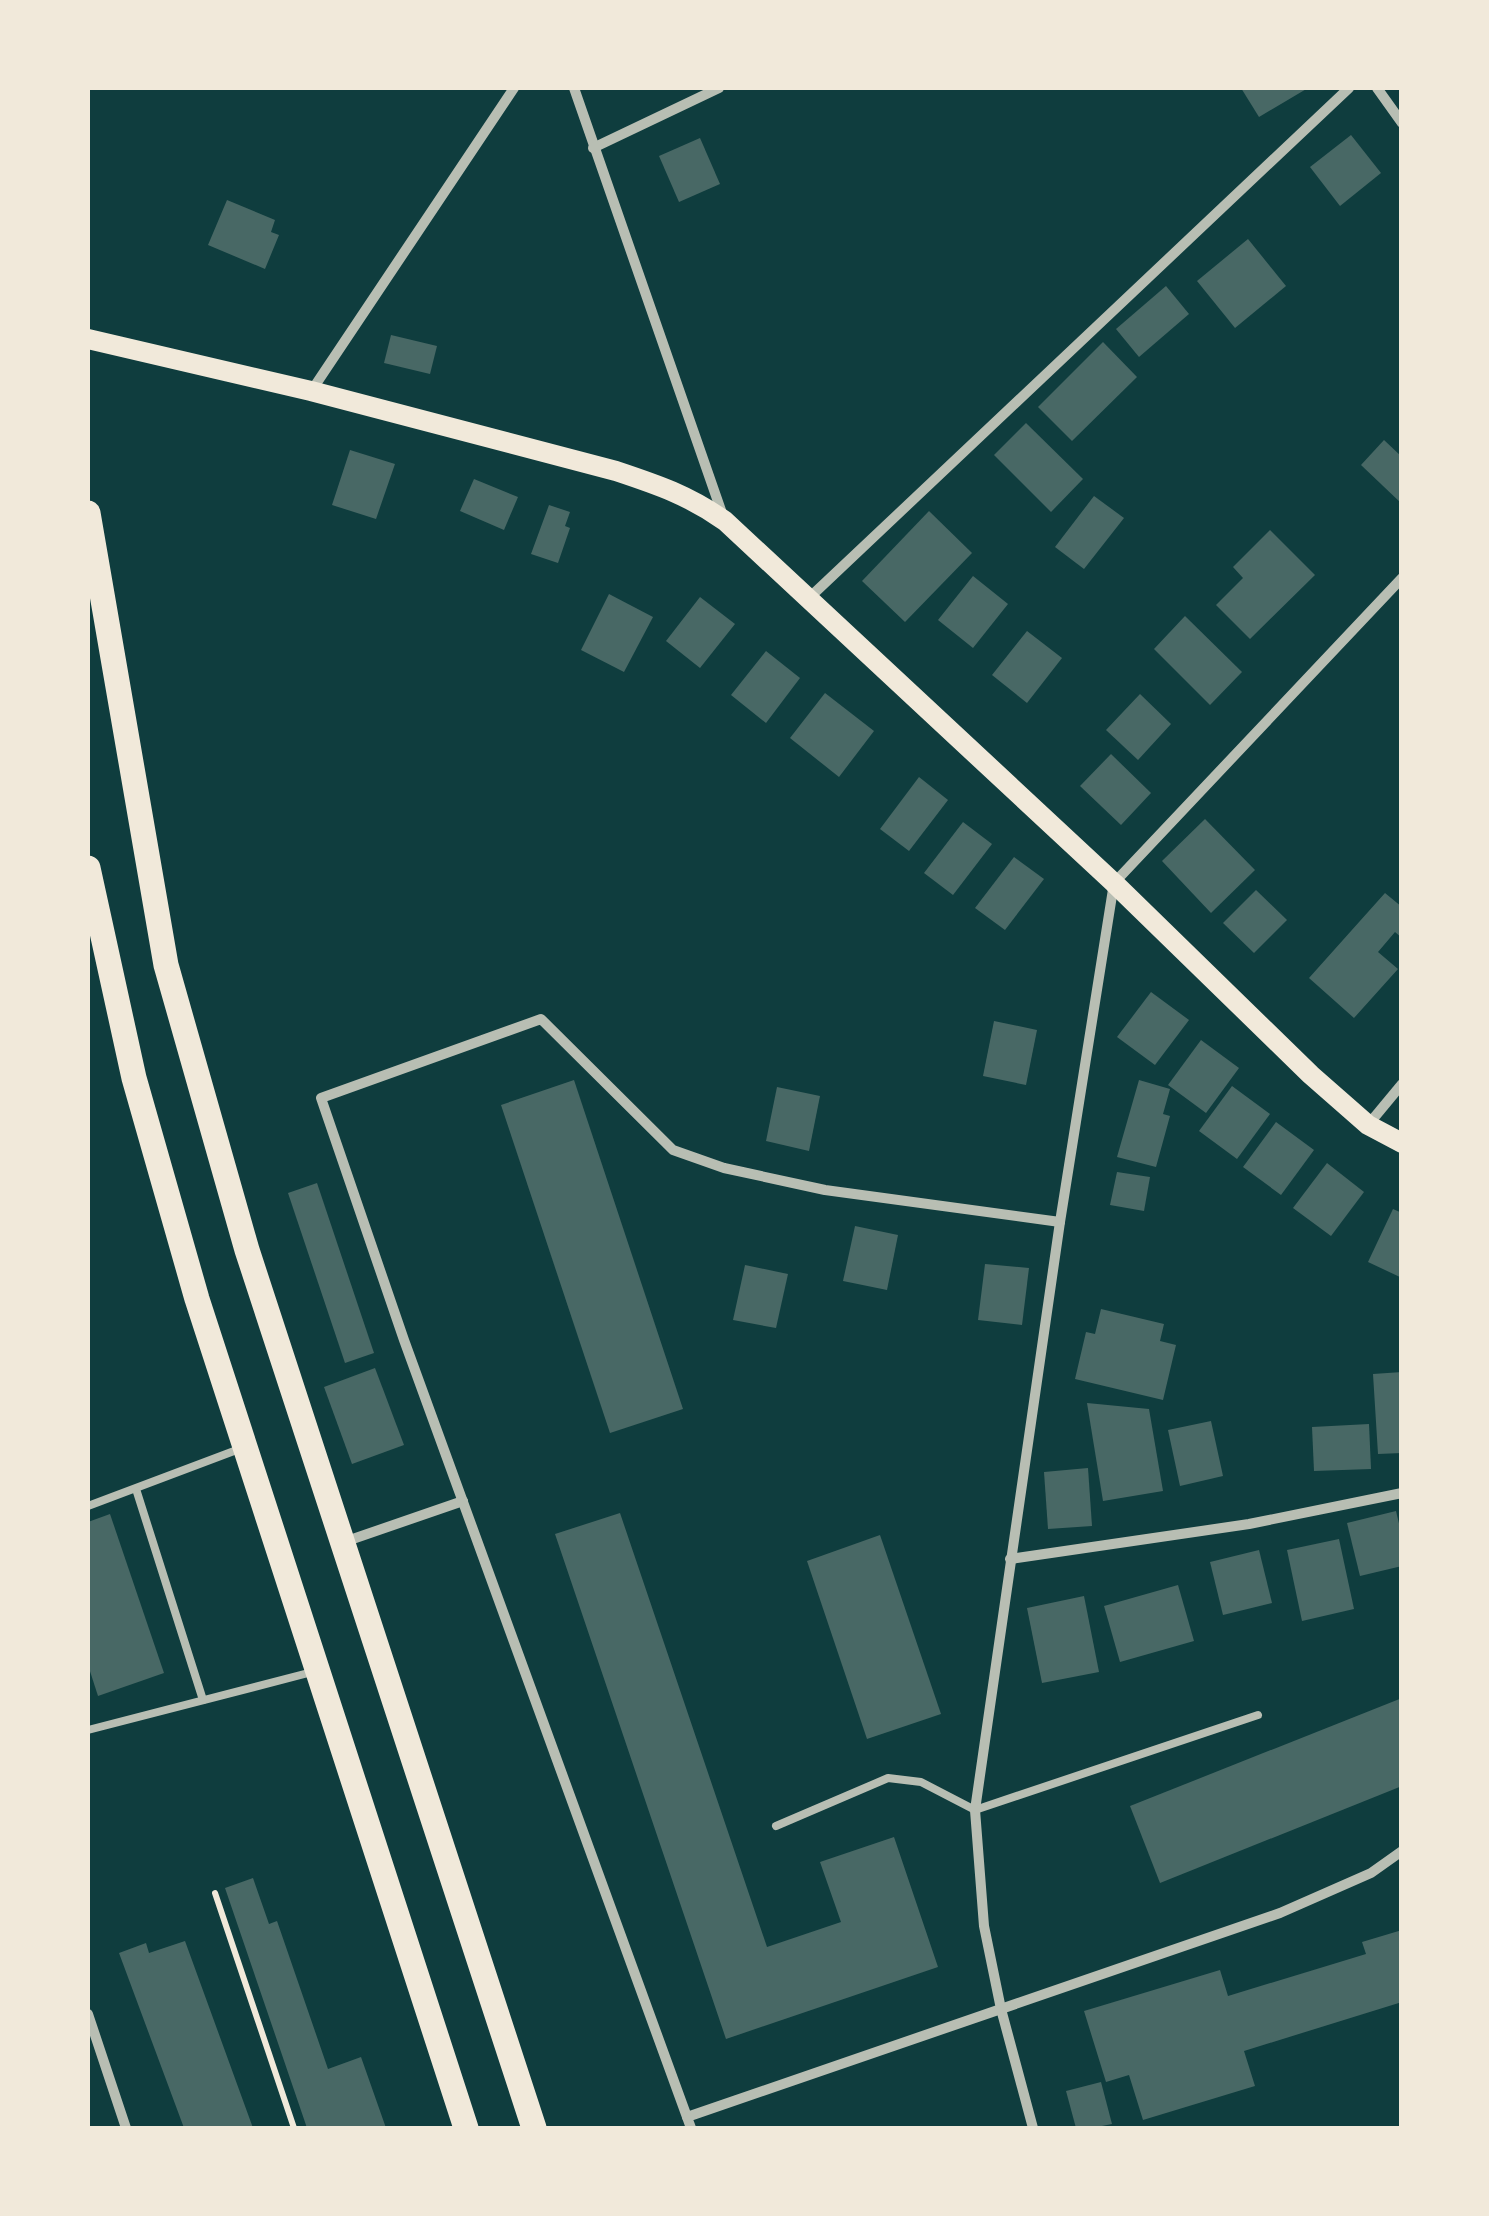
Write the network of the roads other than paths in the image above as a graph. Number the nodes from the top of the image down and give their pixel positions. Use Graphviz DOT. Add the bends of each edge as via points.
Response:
graph roads {
  1 [pos="514,88"];
  2 [pos="574,88"];
  3 [pos="719,88"];
  4 [pos="1349,88"];
  5 [pos="1377,88"];
  6 [pos="1402,123"];
  7 [pos="593,148"];
  8 [pos="88,339"];
  9 [pos="311,391"];
  10 [pos="88,513"];
  11 [pos="725,522"];
  12 [pos="1402,578"];
  13 [pos="808,599"];
  14 [pos="88,868"];
  15 [pos="1114,883"];
  16 [pos="1402,1084"];
  17 [pos="1368,1125"];
  18 [pos="1402,1143"];
  19 [pos="1060,1222"];
  20 [pos="245,1447"];
  21 [pos="136,1490"];
  22 [pos="1402,1493"];
  23 [pos="462,1501"];
  24 [pos="88,1506"];
  25 [pos="343,1542"];
  26 [pos="1010,1558"];
  27 [pos="318,1671"];
  28 [pos="203,1700"];
  29 [pos="1258,1716"];
  30 [pos="88,1730"];
  31 [pos="975,1810"];
  32 [pos="776,1826"];
  33 [pos="1402,1851"];
  34 [pos="1001,2009"];
  35 [pos="88,2014"];
  36 [pos="689,2123"];
  37 [pos="126,2128"];
  38 [pos="466,2128"];
  39 [pos="534,2128"];
  40 [pos="1034,2128"];
  1 -- 9 [label="street"];
  2 -- 7 [label="street"];
  3 -- 7 [label="street"];
  4 -- 13 [label="street"];
  5 -- 6 [label="street"];
  7 -- 11 [label="street"];
  8 -- 9 [label="main road"];
  9 -- 11 [label="main road" via="616,471 697,502"];
  10 -- 25 [label="main road" via="166,966 247,1250"];
  11 -- 13 [label="main road"];
  12 -- 15 [label="street"];
  13 -- 15 [label="main road"];
  14 -- 20 [label="main road" via="134,1078"];
  15 -- 17 [label="main road"];
  15 -- 19 [label="street"];
  16 -- 17 [label="street"];
  17 -- 18 [label="main road"];
  19 -- 23 [label="street" via="824,1190 673,1150 541,1019 321,1098"];
  19 -- 26 [label="street"];
  20 -- 21 [label="lane"];
  20 -- 27 [label="main road"];
  21 -- 24 [label="lane"];
  21 -- 28 [label="lane"];
  22 -- 26 [label="street" via="1249,1524"];
  23 -- 25 [label="street"];
  23 -- 36 [label="street"];
  25 -- 39 [label="main road"];
  26 -- 31 [label="street"];
  27 -- 28 [label="lane"];
  27 -- 38 [label="main road"];
  28 -- 30 [label="lane"];
  29 -- 31 [label="lane"];
  31 -- 32 [label="lane" via="920,1782 888,1778"];
  31 -- 34 [label="street" via="984,1926"];
  33 -- 34 [label="street" via="1372,1873 1280,1913"];
  34 -- 36 [label="street"];
  34 -- 40 [label="street"];
  35 -- 37 [label="street"];
}
